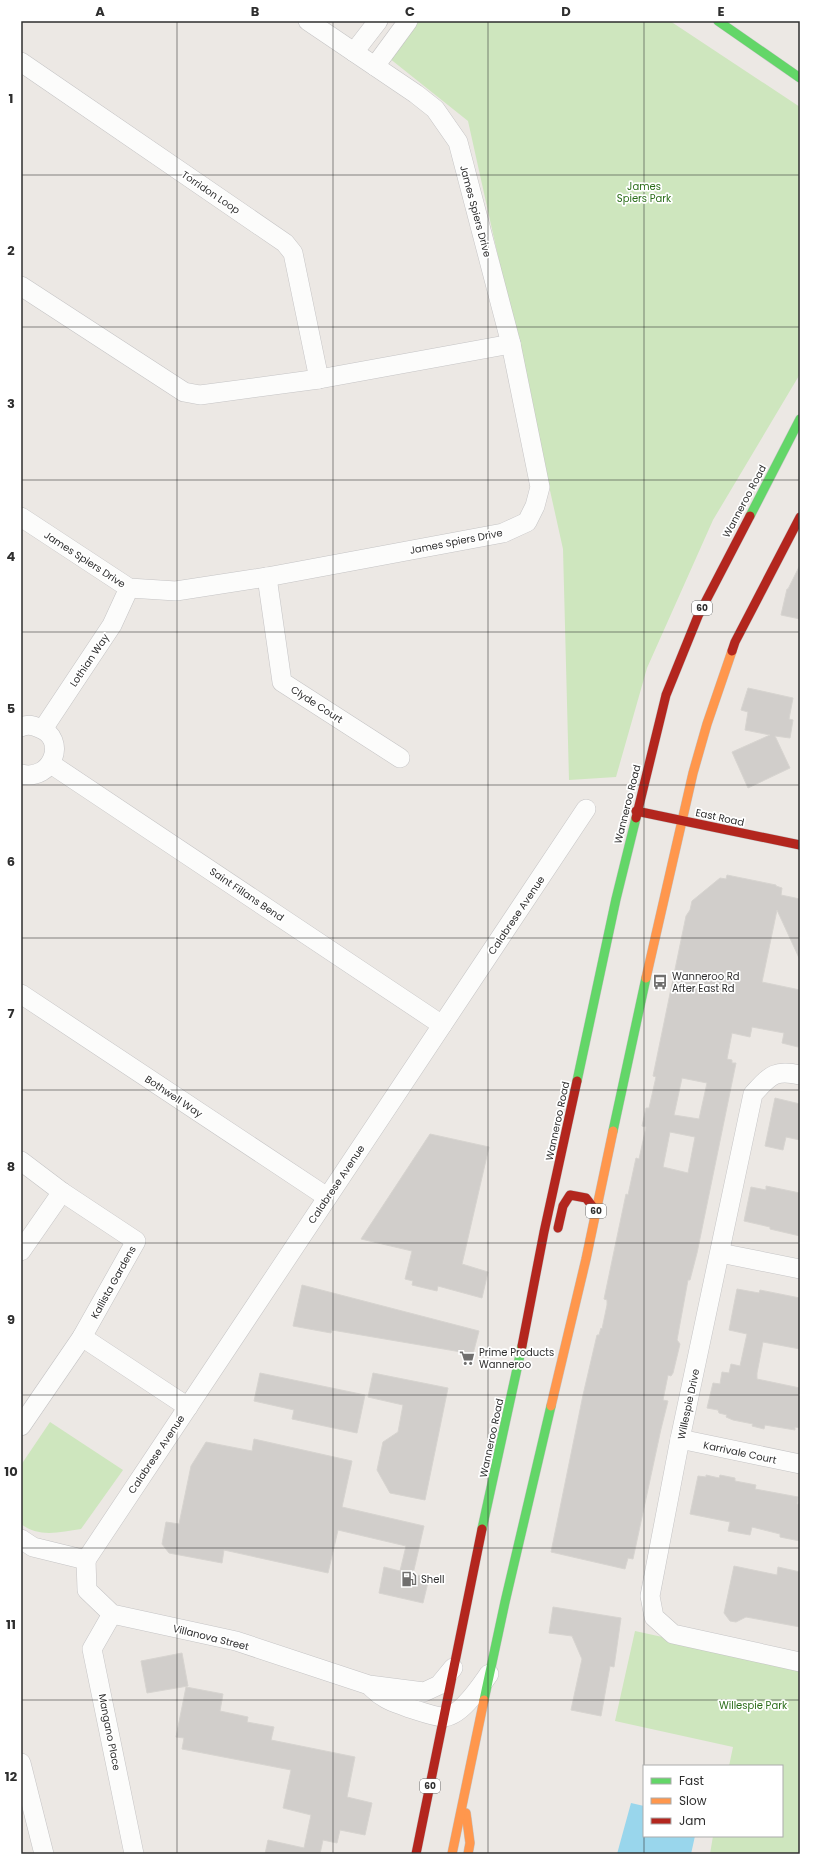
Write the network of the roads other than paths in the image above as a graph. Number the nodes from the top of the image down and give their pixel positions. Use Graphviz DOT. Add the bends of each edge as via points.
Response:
graph roads {
  1 [pos="308,21"];
  2 [pos="378,21"];
  3 [pos="408,21"];
  4 [pos="718,21"];
  5 [pos="354,52"];
  6 [pos="21,62"];
  7 [pos="375,66"];
  8 [pos="800,78"];
  9 [pos="21,286"];
  10 [pos="511,344"];
  11 [pos="319,379"];
  12 [pos="800,419"];
  13 [pos="21,517"];
  14 [pos="800,517"];
  15 [pos="267,576"];
  16 [pos="129,588"];
  17 [pos="21,727"];
  18 [pos="43,729"];
  19 [pos="400,758"];
  20 [pos="51,764"];
  21 [pos="21,774"];
  22 [pos="586,809"];
  23 [pos="636,811"];
  24 [pos="682,820"];
  25 [pos="800,845"];
  26 [pos="21,994"];
  27 [pos="442,1025"];
  28 [pos="800,1075"];
  29 [pos="21,1162"];
  30 [pos="62,1192"];
  31 [pos="327,1197"];
  32 [pos="596,1211"];
  33 [pos="556,1236"];
  34 [pos="21,1251"];
  35 [pos="720,1253"];
  36 [pos="800,1269"];
  37 [pos="534,1336"];
  38 [pos="82,1337"];
  39 [pos="516,1377"];
  40 [pos="188,1407"];
  41 [pos="21,1426"];
  42 [pos="680,1439"];
  43 [pos="800,1464"];
  44 [pos="21,1539"];
  45 [pos="86,1560"];
  46 [pos="112,1614"];
  47 [pos="800,1662"];
  48 [pos="453,1668"];
  49 [pos="490,1672"];
  50 [pos="370,1685"];
  51 [pos="444,1717"];
  52 [pos="21,1763"];
  53 [pos="464,1796"];
  54 [pos="44,1854"];
  55 [pos="134,1854"];
  56 [pos="416,1854"];
  57 [pos="452,1854"];
  58 [pos="468,1854"];
  1 -- 5 [label="street, James Spiers Drive"];
  2 -- 5 [label="street"];
  3 -- 7 [label="street"];
  4 -- 8 [label="main road"];
  5 -- 7 [label="street, James Spiers Drive"];
  6 -- 11 [label="street, Torridon Loop" via="285,243 293,253"];
  7 -- 10 [label="street, James Spiers Drive" via="435,109 458,142"];
  9 -- 11 [label="street" via="184,392 200,395"];
  10 -- 11 [label="street"];
  10 -- 15 [label="street, James Spiers Drive" via="540,486 528,522 503,533"];
  12 -- 23 [label="main road, Wanneroo Road / 60" via="698,616 666,695"];
  13 -- 16 [label="street, James Spiers Drive"];
  14 -- 24 [label="main road, 60" via="735,642 706,724"];
  15 -- 16 [label="street, James Spiers Drive" via="176,591"];
  15 -- 19 [label="street, Clyde Court" via="282,682"];
  16 -- 18 [label="street, Lothian Way" via="112,626"];
  17 -- 18 [label="street" via="32,725"];
  18 -- 20 [label="street" via="54,743 55,752"];
  20 -- 21 [label="street" via="37,774"];
  20 -- 27 [label="street, Saint Fillans Bend"];
  22 -- 27 [label="street, Calabrese Avenue"];
  23 -- 24 [label="main road, East Road"];
  23 -- 39 [label="main road, Wanneroo Road / 60" via="544,1232"];
  24 -- 25 [label="main road, East Road"];
  24 -- 32 [label="main road, 60"];
  26 -- 31 [label="street, Bothwell Way"];
  27 -- 31 [label="street, Calabrese Avenue"];
  28 -- 35 [label="street, Willespie Drive" via="785,1072 769,1077 753,1094"];
  29 -- 30 [label="street, Kallista Gardens"];
  30 -- 34 [label="street"];
  30 -- 38 [label="street, Kallista Gardens" via="136,1241"];
  31 -- 40 [label="street, Calabrese Avenue"];
  32 -- 33 [label="main road, 60" via="589,1199 570,1195 563,1206"];
  32 -- 49 [label="main road, 60"];
  35 -- 36 [label="street"];
  35 -- 42 [label="street, Willespie Drive"];
  37 -- 39 [label="main road, 60"];
  38 -- 40 [label="street"];
  38 -- 41 [label="street, Kallista Gardens"];
  39 -- 48 [label="main road, Wanneroo Road / 60"];
  40 -- 45 [label="street, Calabrese Avenue"];
  42 -- 43 [label="street, Karrivale Court"];
  42 -- 47 [label="street, Willespie Drive" via="650,1596 654,1617 672,1634"];
  44 -- 45 [label="street" via="33,1547"];
  45 -- 46 [label="street" via="88,1590"];
  46 -- 50 [label="street, Villanova Street" via="236,1642"];
  46 -- 55 [label="street, Mangano Place" via="92,1649"];
  48 -- 50 [label="street, Villanova Street" via="439,1685 424,1692"];
  48 -- 51 [label="main road, Wanneroo Road / 60"];
  49 -- 51 [label="street" via="470,1700"];
  49 -- 53 [label="main road, 60"];
  50 -- 51 [label="street, Villanova Street" via="382,1698 420,1712"];
  51 -- 56 [label="main road, Wanneroo Road / 60"];
  52 -- 54 [label="street"];
  53 -- 57 [label="main road, 60"];
  53 -- 58 [label="main road" via="470,1843"];
}
